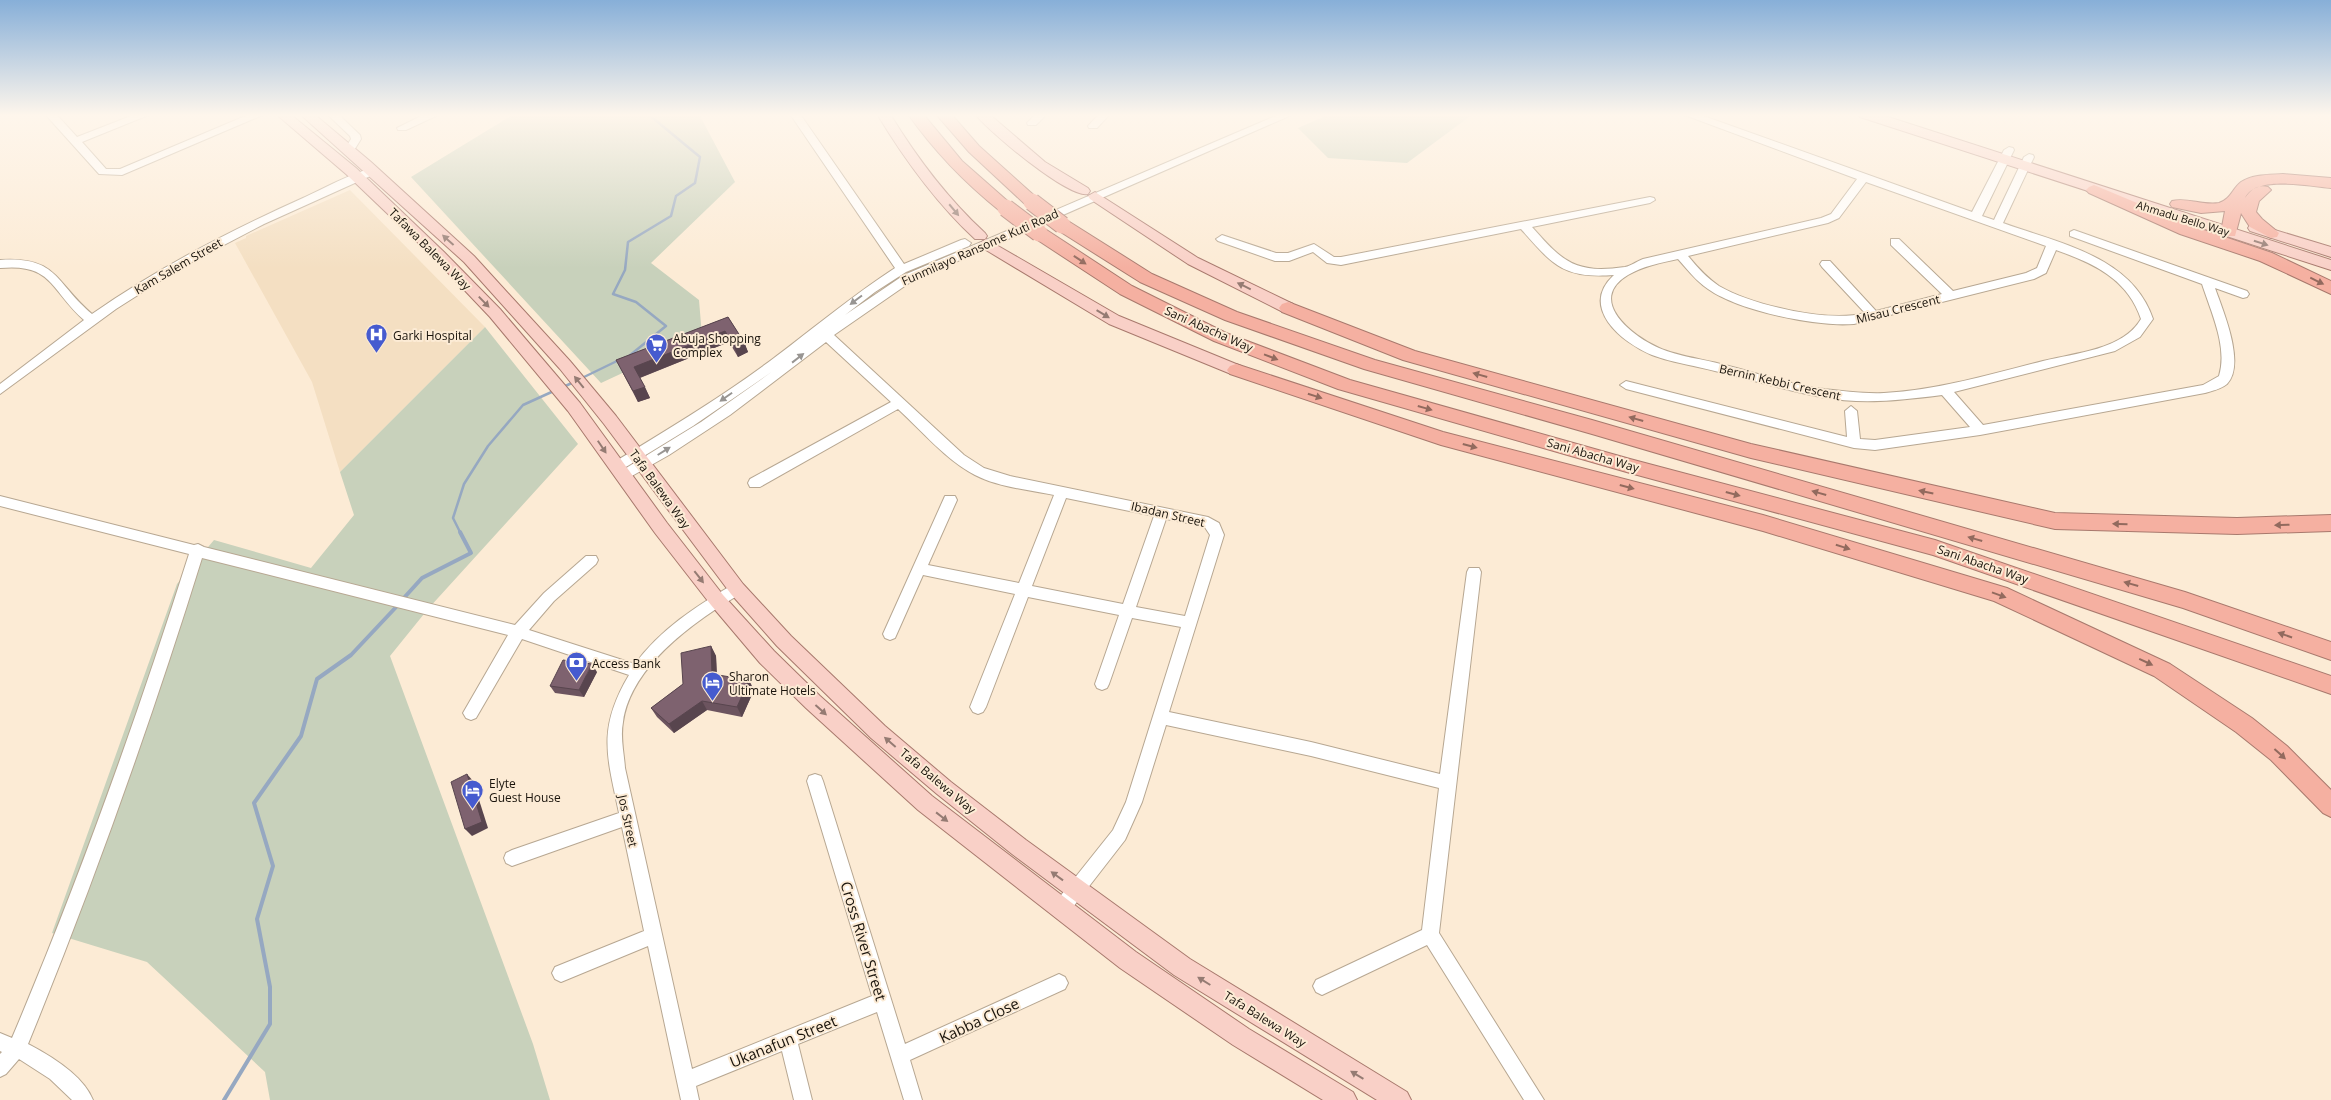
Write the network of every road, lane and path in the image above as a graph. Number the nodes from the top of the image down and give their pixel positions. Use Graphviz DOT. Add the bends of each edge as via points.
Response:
graph roads {
  1 [pos="97,165"];
  2 [pos="136,165"];
  3 [pos="344,165"];
  4 [pos="366,165"];
  5 [pos="830,165"];
  6 [pos="919,165"];
  7 [pos="956,165"];
  8 [pos="992,165"];
  9 [pos="1041,165"];
  10 [pos="1153,165"];
  11 [pos="1161,165"];
  12 [pos="1827,165"];
  13 [pos="2002,165"];
  14 [pos="2025,165"];
  15 [pos="2035,165"];
  16 [pos="2039,165"];
  17 [pos="369,168"];
  18 [pos="354,174"];
  19 [pos="1862,178"];
  20 [pos="2331,182"];
  21 [pos="2094,190"];
  22 [pos="2331,193"];
  23 [pos="1089,194"];
  24 [pos="1650,200"];
  25 [pos="2237,200"];
  26 [pos="2178,204"];
  27 [pos="1976,216"];
  28 [pos="1997,224"];
  29 [pos="1524,226"];
  30 [pos="2230,226"];
  31 [pos="2271,233"];
  32 [pos="2074,234"];
  33 [pos="1222,239"];
  34 [pos="983,240"];
  35 [pos="1895,242"];
  36 [pos="2053,244"];
  37 [pos="2331,252"];
  38 [pos="1680,254"];
  39 [pos="0,264"];
  40 [pos="1826,264"];
  41 [pos="2331,265"];
  42 [pos="902,269"];
  43 [pos="1624,270"];
  44 [pos="2208,282"];
  45 [pos="2331,288"];
  46 [pos="2243,294"];
  47 [pos="1950,296"];
  48 [pos="1288,308"];
  49 [pos="1873,315"];
  50 [pos="87,317"];
  51 [pos="824,332"];
  52 [pos="565,364"];
  53 [pos="1370,365"];
  54 [pos="1236,370"];
  55 [pos="547,374"];
  56 [pos="0,379"];
  57 [pos="1344,385"];
  58 [pos="1626,386"];
  59 [pos="0,390"];
  60 [pos="1946,390"];
  61 [pos="899,403"];
  62 [pos="1851,411"];
  63 [pos="1592,427"];
  64 [pos="1980,430"];
  65 [pos="1854,444"];
  66 [pos="1751,452"];
  67 [pos="638,461"];
  68 [pos="1630,466"];
  69 [pos="619,472"];
  70 [pos="754,483"];
  71 [pos="1062,492"];
  72 [pos="950,500"];
  73 [pos="0,501"];
  74 [pos="1162,512"];
  75 [pos="1763,523"];
  76 [pos="2331,523"];
  77 [pos="198,549"];
  78 [pos="591,560"];
  79 [pos="919,569"];
  80 [pos="1474,572"];
  81 [pos="736,589"];
  82 [pos="1023,589"];
  83 [pos="717,600"];
  84 [pos="1126,610"];
  85 [pos="1189,623"];
  86 [pos="518,632"];
  87 [pos="890,634"];
  88 [pos="2331,651"];
  89 [pos="637,671"];
  90 [pos="1102,684"];
  91 [pos="2331,685"];
  92 [pos="978,707"];
  93 [pos="471,713"];
  94 [pos="1161,717"];
  95 [pos="815,781"];
  96 [pos="1448,783"];
  97 [pos="2331,806"];
  98 [pos="627,818"];
  99 [pos="512,858"];
  100 [pos="1076,890"];
  101 [pos="1060,910"];
  102 [pos="654,935"];
  103 [pos="1430,935"];
  104 [pos="562,973"];
  105 [pos="1059,983"];
  106 [pos="1322,986"];
  107 [pos="882,1000"];
  108 [pos="788,1039"];
  109 [pos="9,1045"];
  110 [pos="899,1056"];
  111 [pos="0,1068"];
  112 [pos="685,1081"];
  113 [pos="84,1100"];
  114 [pos="690,1100"];
  115 [pos="803,1100"];
  116 [pos="913,1100"];
  117 [pos="1345,1100"];
  118 [pos="1398,1100"];
  119 [pos="1535,1100"];
  1 -- 2 [label="street" via="103,172 115,174"];
  3 -- 18 [label="main road, Tafawa Balewa Way"];
  4 -- 17 [label="main road, Tafawa Balewa Way"];
  5 -- 42 [label="street"];
  6 -- 34 [label="main road, one-way"];
  7 -- 57 [label="highway, Sani Abacha Way, one-way, bridge" via="974,184 1039,233 1126,290 1220,337"];
  8 -- 53 [label="highway, Sani Abacha Way, bridge" via="1062,225 1155,282 1231,316"];
  9 -- 23 [label="main road"];
  10 -- 23 [label="street, Funmilayo Ransome Kuti Road"];
  11 -- 23 [label="street, Funmilayo Ransome Kuti Road"];
  12 -- 19 [label="street, Bernin Kebbi Crescent"];
  13 -- 27 [label="street"];
  14 -- 28 [label="street"];
  15 -- 21 [label="main road, Ahmadu Bello Way"];
  16 -- 26 [label="main road, Ahmadu Bello Way"];
  17 -- 18 [label="street, Kam Salem Street"];
  52 -- 17 [label="main road, Tafawa Balewa Way, one-way" via="469,259"];
  18 -- 50 [label="street, Kam Salem Street" via="211,246"];
  18 -- 55 [label="main road, Tafawa Balewa Way, one-way" via="495,313"];
  19 -- 27 [label="street, Bernin Kebbi Crescent"];
  19 -- 38 [label="street, Bernin Kebbi Crescent" via="1835,216 1824,221"];
  20 -- 25 [label="highway" via="2258,181 2241,190"];
  21 -- 30 [label="main road, Ahmadu Bello Way"];
  21 -- 45 [label="highway, one-way" via="2186,230 2266,257"];
  22 -- 31 [label="highway" via="2278,186 2254,195 2250,202 2250,216"];
  23 -- 34 [label="street, Funmilayo Ransome Kuti Road"];
  48 -- 23 [label="main road, one-way" via="1193,261"];
  24 -- 29 [label="street"];
  25 -- 26 [label="highway" via="2215,210"];
  25 -- 30 [label="highway"];
  26 -- 30 [label="main road, Ahmadu Bello Way"];
  27 -- 28 [label="street, Bernin Kebbi Crescent"];
  28 -- 36 [label="street, Bernin Kebbi Crescent"];
  29 -- 33 [label="street" via="1335,262 1314,248 1289,257 1275,257"];
  29 -- 43 [label="street" via="1570,269 1582,272"];
  30 -- 31 [label="main road, Ahmadu Bello Way"];
  30 -- 41 [label="main road, Ahmadu Bello Way, one-way"];
  31 -- 37 [label="main road, Ahmadu Bello Way"];
  32 -- 44 [label="street"];
  34 -- 42 [label="street, Funmilayo Ransome Kuti Road"];
  34 -- 51 [label="street, Funmilayo Ransome Kuti Road" via="908,278"];
  34 -- 54 [label="main road, one-way" via="1114,320"];
  35 -- 47 [label="street"];
  36 -- 47 [label="street, Misau Crescent" via="2042,270 2030,276"];
  36 -- 60 [label="street, Bernin Kebbi Crescent" via="2087,257 2128,283 2143,302 2147,319 2140,332 2129,341 2111,348"];
  38 -- 43 [label="street, Bernin Kebbi Crescent"];
  38 -- 49 [label="street, Misau Crescent" via="1715,288 1744,301 1840,321"];
  39 -- 50 [label="street" via="24,262 39,266"];
  40 -- 49 [label="street"];
  42 -- 51 [label="street, Funmilayo Ransome Kuti Road, one-way" via="871,288"];
  43 -- 60 [label="street, Bernin Kebbi Crescent" via="1607,288 1605,301 1610,316 1639,344 1657,352 1822,393 1883,398"];
  44 -- 46 [label="street"];
  44 -- 64 [label="street" via="2229,367 2219,384"];
  47 -- 49 [label="street, Misau Crescent"];
  48 -- 53 [label="highway"];
  66 -- 48 [label="highway, one-way" via="1409,356"];
  50 -- 56 [label="street, Kam Salem Street"];
  50 -- 59 [label="street, Kam Salem Street"];
  51 -- 61 [label="street, Ibadan Street"];
  51 -- 67 [label="street, Funmilayo Ransome Kuti Road" via="752,393"];
  67 -- 52 [label="main road, Tafa Balewa Way, one-way"];
  53 -- 63 [label="highway, Sani Abacha Way"];
  54 -- 57 [label="highway"];
  54 -- 75 [label="highway, one-way" via="1441,438"];
  55 -- 69 [label="main road, Tafa Balewa Way, one-way"];
  57 -- 68 [label="highway, Sani Abacha Way, one-way"];
  58 -- 65 [label="street"];
  60 -- 64 [label="street"];
  61 -- 70 [label="street"];
  61 -- 71 [label="street, Ibadan Street" via="959,458 980,472 1010,482"];
  62 -- 65 [label="street"];
  63 -- 66 [label="highway"];
  88 -- 63 [label="highway, Sani Abacha Way, one-way" via="2185,600"];
  64 -- 65 [label="street" via="1874,445"];
  76 -- 66 [label="highway, one-way" via="2237,526 2055,521"];
  67 -- 69 [label="street, Funmilayo Ransome Kuti Road"];
  67 -- 81 [label="main road, Tafa Balewa Way"];
  68 -- 75 [label="highway"];
  68 -- 91 [label="highway, Sani Abacha Way, one-way" via="1935,548"];
  69 -- 83 [label="main road, Tafa Balewa Way, one-way"];
  71 -- 74 [label="street, Ibadan Street"];
  71 -- 82 [label="street"];
  72 -- 79 [label="street"];
  73 -- 77 [label="street"];
  74 -- 84 [label="street"];
  74 -- 85 [label="street, Ibadan Street" via="1208,522 1217,535"];
  75 -- 97 [label="highway, one-way" via="2000,594 2162,670 2244,725 2279,753"];
  77 -- 86 [label="street"];
  77 -- 109 [label="street" via="169,641 67,926"];
  78 -- 86 [label="street"];
  79 -- 82 [label="street"];
  79 -- 87 [label="street"];
  80 -- 96 [label="street"];
  81 -- 83 [label="street, Jos Street"];
  100 -- 81 [label="main road, Tafa Balewa Way, one-way" via="944,788 878,732 784,641"];
  82 -- 84 [label="street"];
  82 -- 92 [label="street"];
  83 -- 89 [label="street, Jos Street" via="679,626 655,648"];
  83 -- 101 [label="main road, Tafa Balewa Way, one-way" via="767,657 924,803"];
  84 -- 85 [label="street"];
  84 -- 90 [label="street"];
  85 -- 94 [label="street, Ibadan Street"];
  86 -- 89 [label="street"];
  86 -- 93 [label="street"];
  89 -- 98 [label="street, Jos Street" via="615,721 616,759"];
  94 -- 96 [label="street" via="1312,749"];
  94 -- 100 [label="street, Ibadan Street" via="1134,802 1119,835"];
  95 -- 107 [label="street, Cross River Street"];
  96 -- 103 [label="street"];
  98 -- 99 [label="street"];
  98 -- 102 [label="street, Jos Street"];
  100 -- 101 [label="street, Ibadan Street"];
  118 -- 100 [label="main road, Tafa Balewa Way, one-way" via="1182,967"];
  101 -- 117 [label="main road, Tafa Balewa Way" via="1241,1037"];
  102 -- 104 [label="street"];
  102 -- 112 [label="street, Jos Street"];
  103 -- 106 [label="street"];
  103 -- 119 [label="street"];
  105 -- 110 [label="street, Kabba Close"];
  107 -- 108 [label="street, Ukanafun Street"];
  107 -- 110 [label="street, Cross River Street"];
  108 -- 112 [label="street, Ukanafun Street"];
  108 -- 115 [label="street"];
  109 -- 111 [label="street"];
  109 -- 113 [label="street" via="50,1068"];
  110 -- 116 [label="street, Cross River Street"];
  112 -- 114 [label="street, Jos Street"];
}
